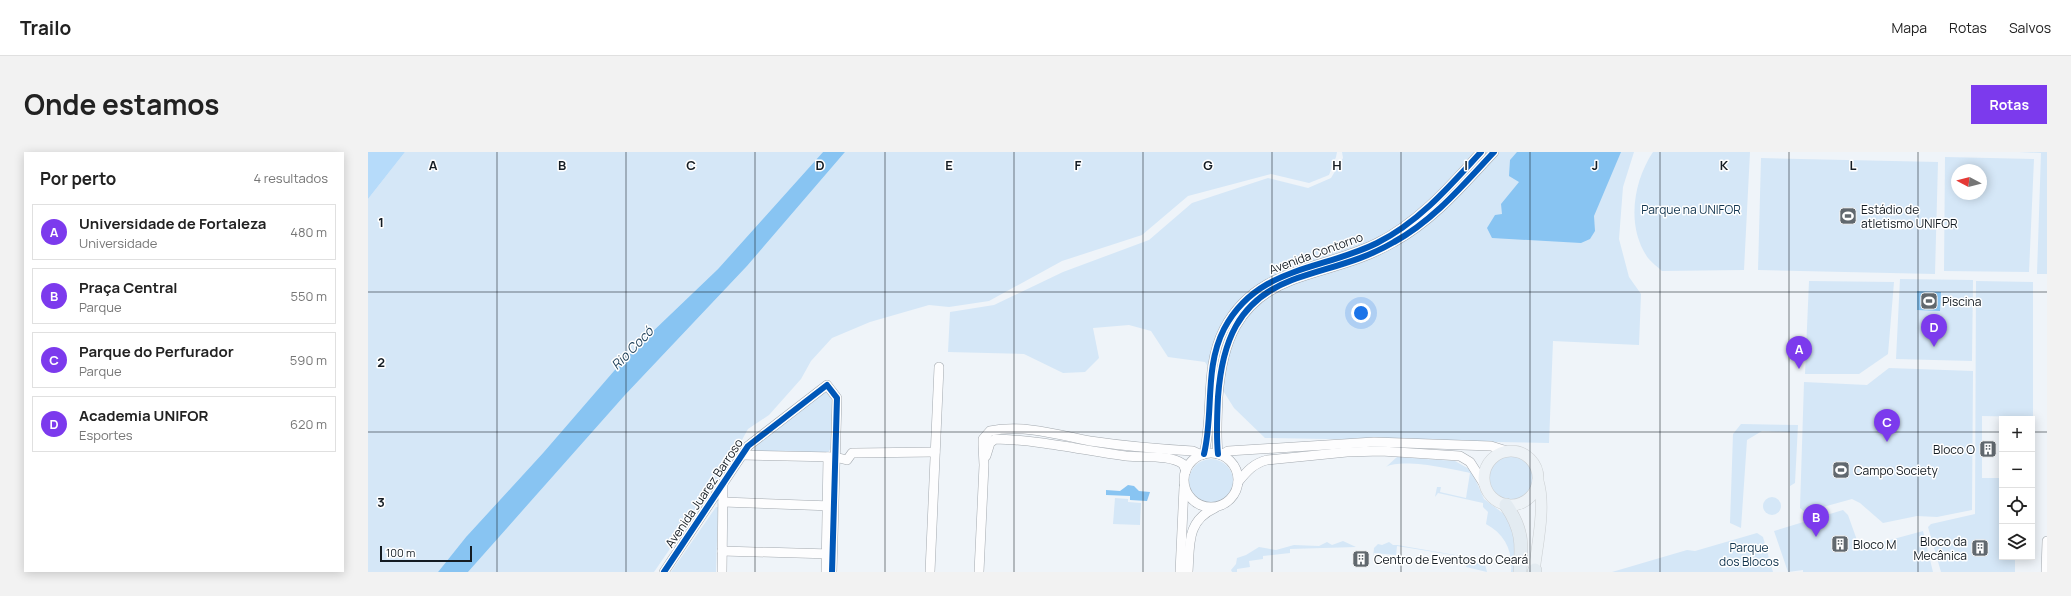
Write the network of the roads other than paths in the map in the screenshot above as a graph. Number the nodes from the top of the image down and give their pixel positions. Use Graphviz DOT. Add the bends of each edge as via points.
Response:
graph roads {
  1 [pos="1481,152"];
  2 [pos="1494,152"];
  3 [pos="939,367"];
  4 [pos="1069,436"];
  5 [pos="1068,446"];
  6 [pos="1507,451"];
  7 [pos="936,452"];
  8 [pos="1153,453"];
  9 [pos="1203,454"];
  10 [pos="742,455"];
  11 [pos="1220,455"];
  12 [pos="832,457"];
  13 [pos="984,465"];
  14 [pos="1186,471"];
  15 [pos="1538,480"];
  16 [pos="1238,482"];
  17 [pos="723,483"];
  18 [pos="1184,484"];
  19 [pos="1484,484"];
  20 [pos="723,502"];
  21 [pos="1506,505"];
  22 [pos="831,506"];
  23 [pos="1217,507"];
  24 [pos="2047,541"];
  25 [pos="722,551"];
  26 [pos="829,554"];
  27 [pos="664,572"];
  28 [pos="722,572"];
  29 [pos="826,572"];
  30 [pos="832,572"];
  31 [pos="930,572"];
  32 [pos="979,572"];
  33 [pos="1180,572"];
  34 [pos="1188,572"];
  35 [pos="1520,572"];
  36 [pos="1534,572"];
  37 [pos="2046,572"];
  1 -- 9 [label="street, Avenida Contorno" via="1445,191 1402,228 1377,243 1352,253 1285,274 1265,284 1247,298 1230,319 1217,348 1213,363"];
  2 -- 11 [label="street, Avenida Contorno" via="1440,210 1399,239 1347,264 1280,286 1248,310 1233,330 1223,358 1216,438"];
  3 -- 7 [label="street"];
  4 -- 5 [label="street"];
  4 -- 8 [label="street"];
  4 -- 13 [label="street" via="1020,430 990,431 984,439"];
  5 -- 8 [label="street" via="1128,456"];
  5 -- 13 [label="street" via="995,439 990,443"];
  6 -- 11 [label="street" via="1491,446 1374,442 1228,451"];
  6 -- 15 [label="main road" via="1521,452 1528,456 1537,470"];
  6 -- 19 [label="main road" via="1498,454 1486,466"];
  7 -- 12 [label="street" via="855,452 847,460"];
  7 -- 31 [label="street"];
  8 -- 9 [label="street" via="1193,451"];
  8 -- 14 [label="street" via="1179,461"];
  9 -- 11 [label="street"];
  9 -- 14 [label="street" via="1193,460"];
  10 -- 12 [label="street"];
  10 -- 12 [label="street, Avenida Juarez Barroso" via="754,440 827,386 837,398"];
  10 -- 17 [label="street, Avenida Juarez Barroso"];
  11 -- 16 [label="street" via="1234,466"];
  12 -- 22 [label="street"];
  13 -- 32 [label="street"];
  14 -- 18 [label="street"];
  15 -- 21 [label="main road" via="1532,496 1516,505"];
  15 -- 36 [label="main road" via="1541,489"];
  16 -- 19 [label="street" via="1258,462 1267,460 1382,451 1460,456 1470,462"];
  16 -- 23 [label="street" via="1232,498"];
  17 -- 20 [label="street"];
  17 -- 27 [label="street, Avenida Juarez Barroso"];
  18 -- 23 [label="street" via="1187,493 1199,505"];
  18 -- 33 [label="street"];
  19 -- 21 [label="main road" via="1492,498"];
  20 -- 22 [label="street"];
  20 -- 25 [label="street"];
  21 -- 35 [label="highway" via="1521,534"];
  22 -- 26 [label="street"];
  23 -- 34 [label="street" via="1206,512 1193,528"];
  24 -- 37 [label="street"];
  25 -- 26 [label="street"];
  25 -- 28 [label="street"];
  26 -- 29 [label="street"];
  26 -- 30 [label="street"];
}
